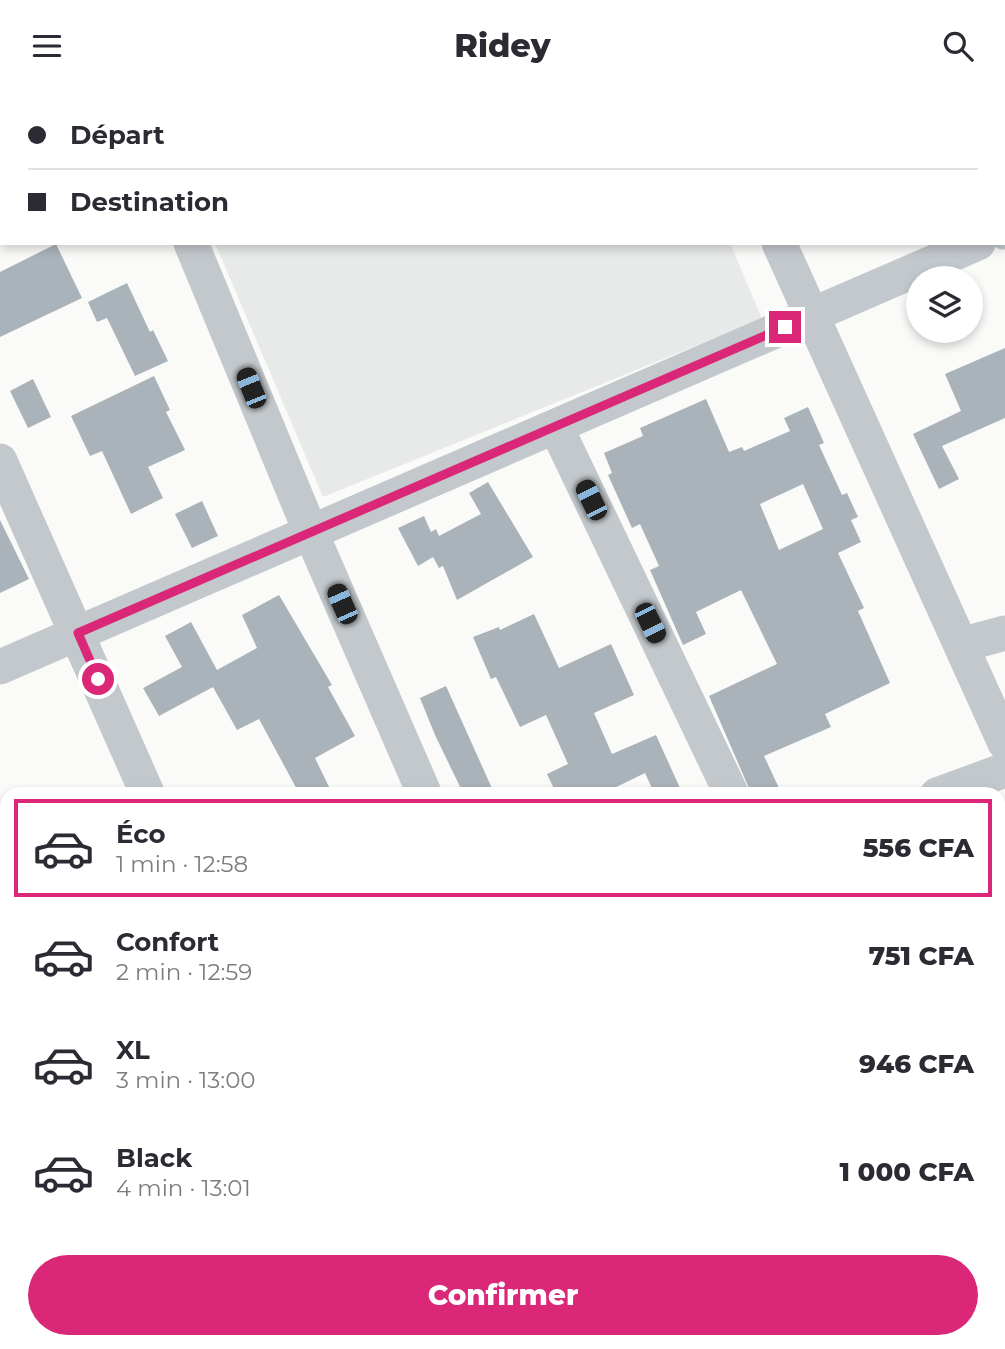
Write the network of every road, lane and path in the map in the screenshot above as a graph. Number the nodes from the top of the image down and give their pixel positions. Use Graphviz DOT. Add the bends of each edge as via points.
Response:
graph roads {
  1 [pos="192,245"];
  2 [pos="780,245"];
  3 [pos="973,245"];
  4 [pos="811,316"];
  5 [pos="556,427"];
  6 [pos="0,461"];
  7 [pos="311,533"];
  8 [pos="78,633"];
  9 [pos="1005,633"];
  10 [pos="961,645"];
  11 [pos="0,667"];
  12 [pos="1005,743"];
  13 [pos="1005,770"];
  14 [pos="145,787"];
  15 [pos="422,787"];
  16 [pos="728,787"];
  17 [pos="959,787"];
  1 -- 7 [label="street"];
  2 -- 4 [label="street"];
  3 -- 4 [label="street"];
  4 -- 5 [label="street"];
  4 -- 10 [label="street"];
  5 -- 7 [label="street"];
  5 -- 16 [label="street"];
  6 -- 8 [label="street"];
  7 -- 8 [label="street"];
  7 -- 15 [label="street"];
  8 -- 11 [label="street"];
  8 -- 14 [label="street"];
  9 -- 10 [label="street"];
  10 -- 12 [label="street"];
  13 -- 17 [label="street"];
}
